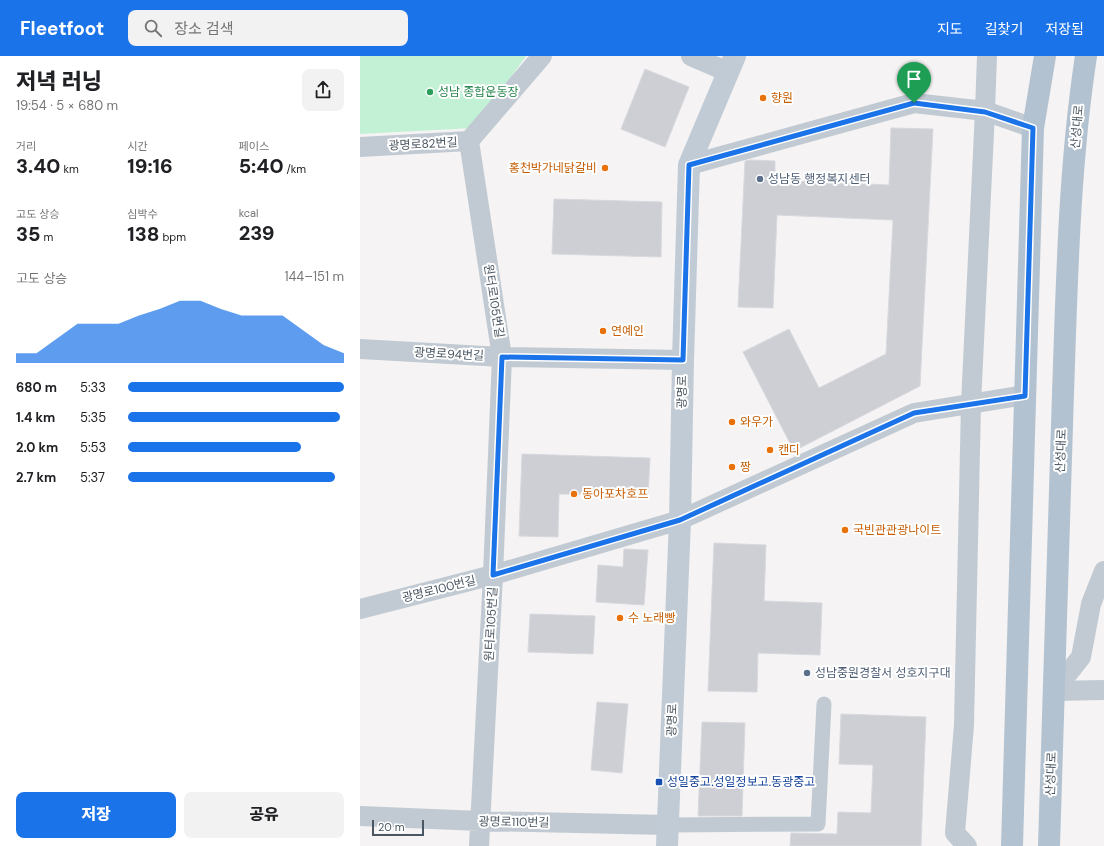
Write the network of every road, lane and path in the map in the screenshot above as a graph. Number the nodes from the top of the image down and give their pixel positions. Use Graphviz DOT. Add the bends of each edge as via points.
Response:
graph roads {
  1 [pos="542,56"];
  2 [pos="691,56"];
  3 [pos="987,56"];
  4 [pos="1045,56"];
  5 [pos="1086,56"];
  6 [pos="731,64"];
  7 [pos="985,112"];
  8 [pos="1033,128"];
  9 [pos="469,141"];
  10 [pos="360,147"];
  11 [pos="689,165"];
  12 [pos="360,349"];
  13 [pos="502,357"];
  14 [pos="683,360"];
  15 [pos="1025,396"];
  16 [pos="971,404"];
  17 [pos="680,520"];
  18 [pos="1104,571"];
  19 [pos="493,575"];
  20 [pos="360,609"];
  21 [pos="1104,690"];
  22 [pos="1054,691"];
  23 [pos="824,704"];
  24 [pos="360,816"];
  25 [pos="480,821"];
  26 [pos="668,825"];
  27 [pos="479,846"];
  28 [pos="667,846"];
  29 [pos="967,846"];
  30 [pos="1012,846"];
  31 [pos="1049,846"];
  1 -- 9 [label="street, 광명로82번길"];
  2 -- 6 [label="street"];
  3 -- 7 [label="street"];
  4 -- 8 [label="main road"];
  5 -- 22 [label="main road, 산성대로" via="1080,93 1069,223"];
  6 -- 11 [label="main road, 광명로"];
  7 -- 8 [label="street"];
  7 -- 11 [label="street" via="914,103"];
  7 -- 16 [label="street"];
  8 -- 15 [label="main road"];
  9 -- 10 [label="street, 광명로82번길"];
  9 -- 13 [label="street, 원터로105번길"];
  11 -- 14 [label="main road, 광명로"];
  12 -- 13 [label="street, 광명로94번길"];
  13 -- 14 [label="street, 광명로94번길"];
  13 -- 19 [label="street, 원터로105번길"];
  14 -- 17 [label="main road, 광명로"];
  15 -- 16 [label="street"];
  15 -- 30 [label="main road"];
  16 -- 17 [label="street" via="914,413"];
  16 -- 29 [label="street" via="964,725 955,833"];
  17 -- 19 [label="street, 광명로100번길"];
  17 -- 26 [label="main road, 광명로"];
  18 -- 22 [label="street" via="1091,604 1081,657"];
  19 -- 20 [label="street, 광명로100번길"];
  19 -- 25 [label="street, 원터로105번길"];
  21 -- 22 [label="street"];
  22 -- 31 [label="main road, 산성대로"];
  23 -- 26 [label="street" via="818,824"];
  24 -- 25 [label="street, 광명로110번길"];
  25 -- 26 [label="street, 광명로110번길"];
  25 -- 27 [label="street, 원터로105번길"];
  26 -- 28 [label="main road, 광명로"];
}
